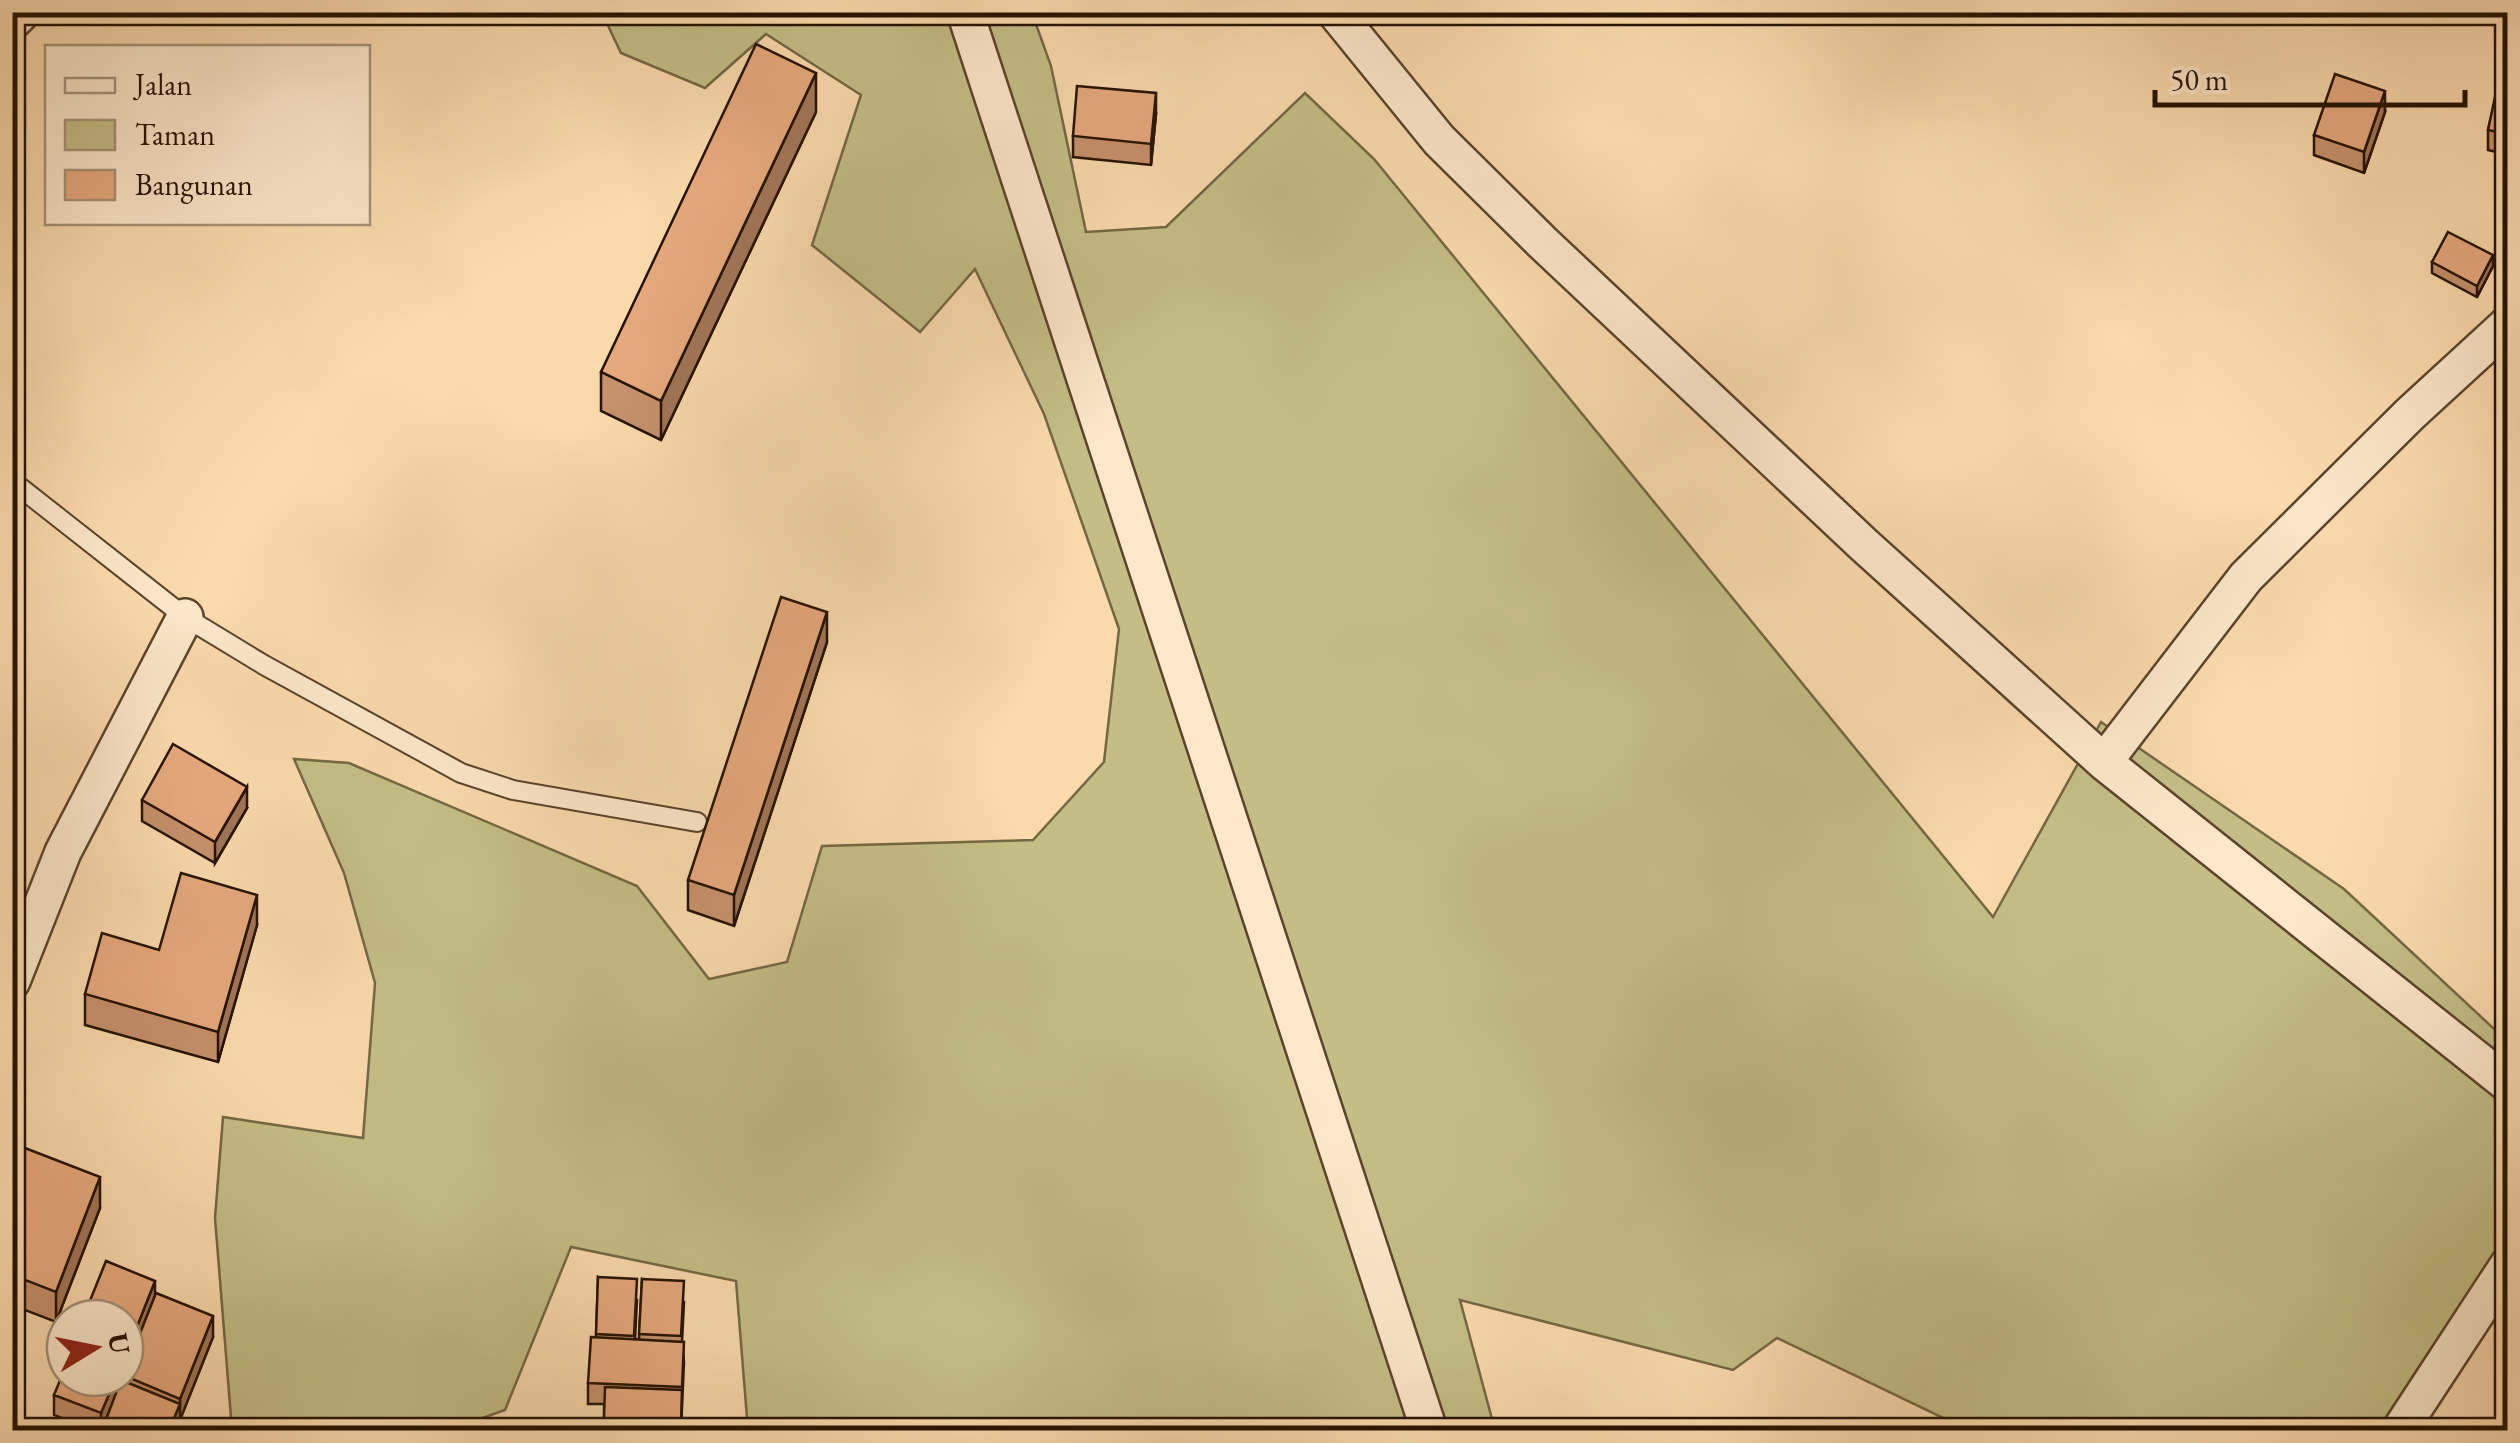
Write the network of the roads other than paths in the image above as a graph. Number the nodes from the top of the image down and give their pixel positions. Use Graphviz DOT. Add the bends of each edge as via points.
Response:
graph roads {
  1 [pos="22,12"];
  2 [pos="965,12"];
  3 [pos="1335,12"];
  4 [pos="12,22"];
  5 [pos="2508,324"];
  6 [pos="12,482"];
  7 [pos="185,616"];
  8 [pos="2104,762"];
  9 [pos="698,822"];
  10 [pos="12,981"];
  11 [pos="2508,1084"];
  12 [pos="2508,1265"];
  13 [pos="1429,1430"];
  14 [pos="2400,1430"];
  1 -- 4 [label="street"];
  2 -- 13 [label="street"];
  3 -- 8 [label="street" via="1439,140 1542,242"];
  5 -- 8 [label="street" via="2246,578"];
  6 -- 7 [label="lane"];
  7 -- 9 [label="lane" via="461,773 513,790"];
  7 -- 10 [label="street" via="63,852"];
  8 -- 11 [label="street"];
  12 -- 14 [label="street"];
}
